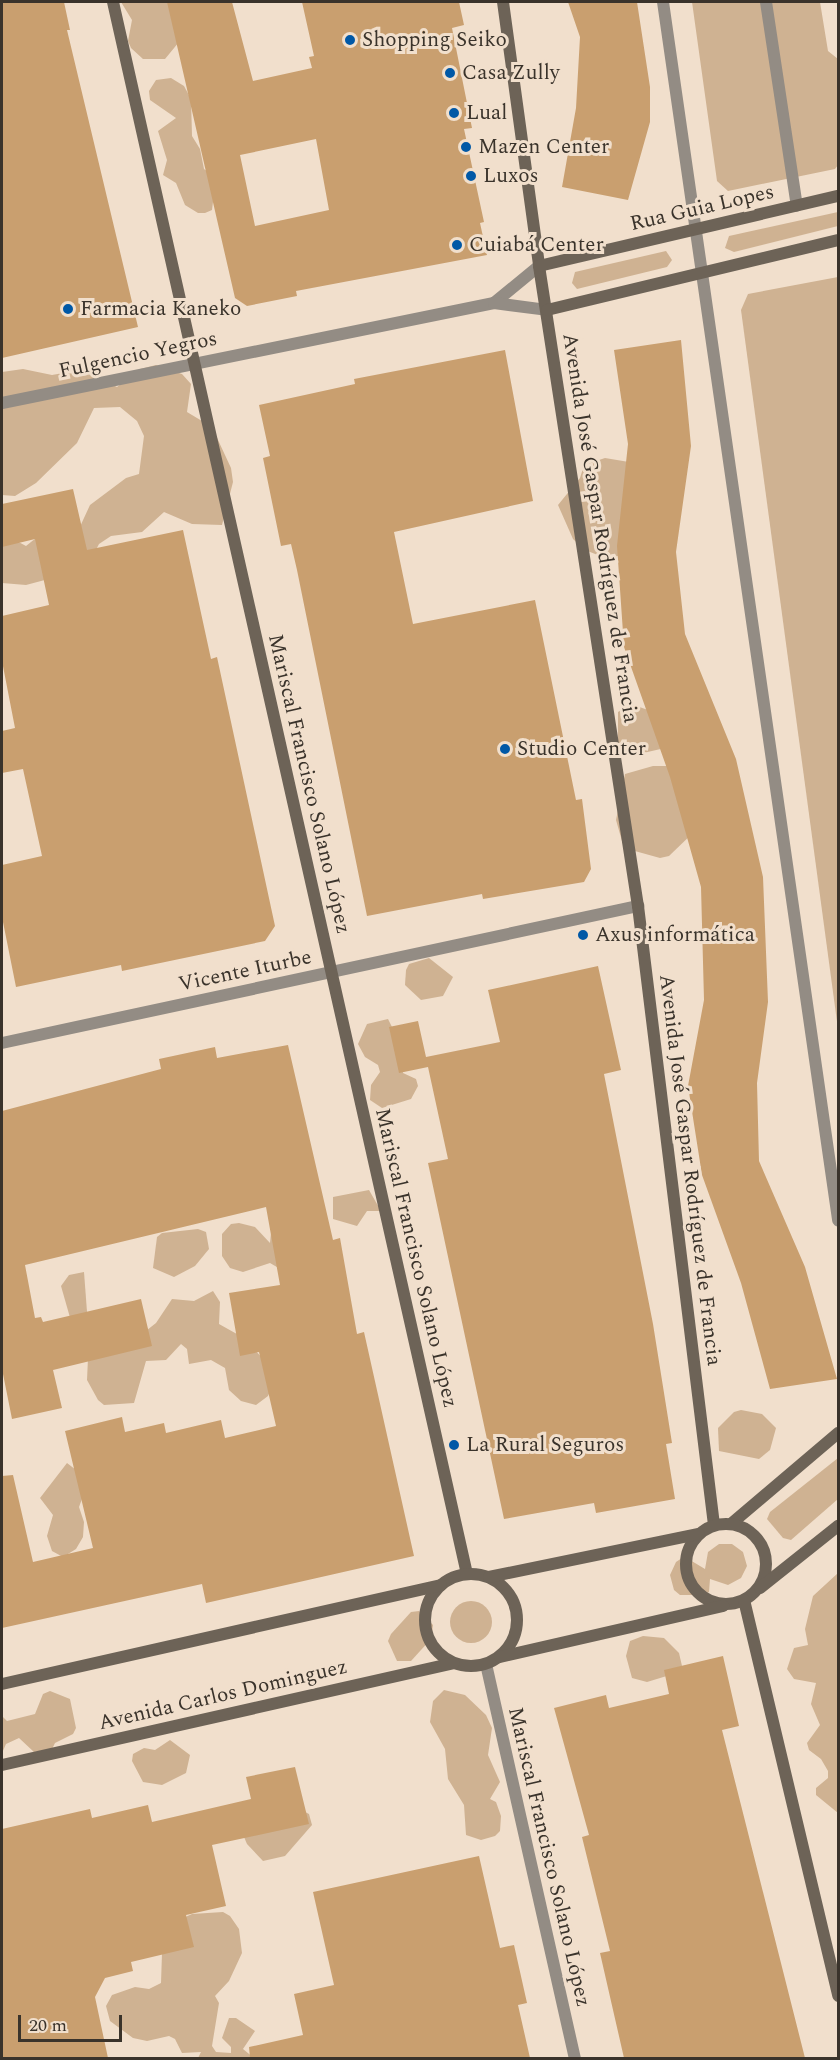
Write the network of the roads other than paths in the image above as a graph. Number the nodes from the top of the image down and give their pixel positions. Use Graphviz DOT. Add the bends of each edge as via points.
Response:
graph roads {
  1 [pos="114,2"];
  2 [pos="502,2"];
  3 [pos="663,2"];
  4 [pos="766,2"];
  5 [pos="838,196"];
  6 [pos="797,206"];
  7 [pos="696,230"];
  8 [pos="838,240"];
  9 [pos="539,266"];
  10 [pos="702,273"];
  11 [pos="494,303"];
  12 [pos="547,310"];
  13 [pos="195,363"];
  14 [pos="2,403"];
  15 [pos="638,906"];
  16 [pos="331,973"];
  17 [pos="2,1043"];
  18 [pos="838,1220"];
  19 [pos="838,1434"];
  20 [pos="732,1523"];
  21 [pos="714,1525"];
  22 [pos="838,1526"];
  23 [pos="699,1534"];
  24 [pos="467,1574"];
  25 [pos="489,1577"];
  26 [pos="441,1585"];
  27 [pos="744,1600"];
  28 [pos="499,1657"];
  29 [pos="454,1663"];
  30 [pos="486,1664"];
  31 [pos="2,1684"];
  32 [pos="2,1765"];
  33 [pos="838,1996"];
  34 [pos="575,2058"];
  1 -- 13 [label="main road, Mariscal Francisco Solano López"];
  2 -- 9 [label="main road, Avenida José Gaspar Rodríguez de Francia"];
  3 -- 7 [label="street"];
  4 -- 6 [label="street"];
  5 -- 6 [label="main road, Rua Guia Lopes"];
  6 -- 7 [label="main road, Rua Guia Lopes"];
  7 -- 9 [label="main road, Rua Guia Lopes"];
  7 -- 10 [label="street"];
  8 -- 10 [label="main road"];
  9 -- 11 [label="street, Fulgencio Yegros"];
  9 -- 12 [label="main road, Avenida José Gaspar Rodríguez de Francia"];
  10 -- 12 [label="main road"];
  10 -- 18 [label="street"];
  11 -- 12 [label="street, Fulgencio Yegros"];
  11 -- 13 [label="street, Fulgencio Yegros"];
  12 -- 15 [label="main road, Avenida José Gaspar Rodríguez de Francia"];
  13 -- 14 [label="street, Fulgencio Yegros"];
  13 -- 16 [label="main road, Mariscal Francisco Solano López"];
  15 -- 16 [label="street, Vicente Iturbe"];
  15 -- 21 [label="main road, Avenida José Gaspar Rodríguez de Francia"];
  16 -- 17 [label="street, Vicente Iturbe"];
  16 -- 24 [label="main road, Mariscal Francisco Solano López"];
  19 -- 20 [label="main road"];
  20 -- 21 [label="main road"];
  20 -- 27 [label="main road" via="755,1535 766,1557 764,1580"];
  21 -- 23 [label="main road"];
  22 -- 27 [label="main road"];
  23 -- 25 [label="main road"];
  23 -- 27 [label="main road" via="686,1556 690,1581 705,1598"];
  24 -- 25 [label="main road"];
  24 -- 26 [label="main road"];
  25 -- 28 [label="main road" via="506,1590 516,1609 515,1638"];
  26 -- 29 [label="main road" via="429,1602 425,1621 433,1646"];
  26 -- 31 [label="main road"];
  27 -- 28 [label="main road"];
  27 -- 33 [label="main road"];
  28 -- 30 [label="main road"];
  29 -- 30 [label="main road"];
  29 -- 32 [label="main road, Avenida Carlos Dominguez"];
  30 -- 34 [label="street, Mariscal Francisco Solano López"];
}
